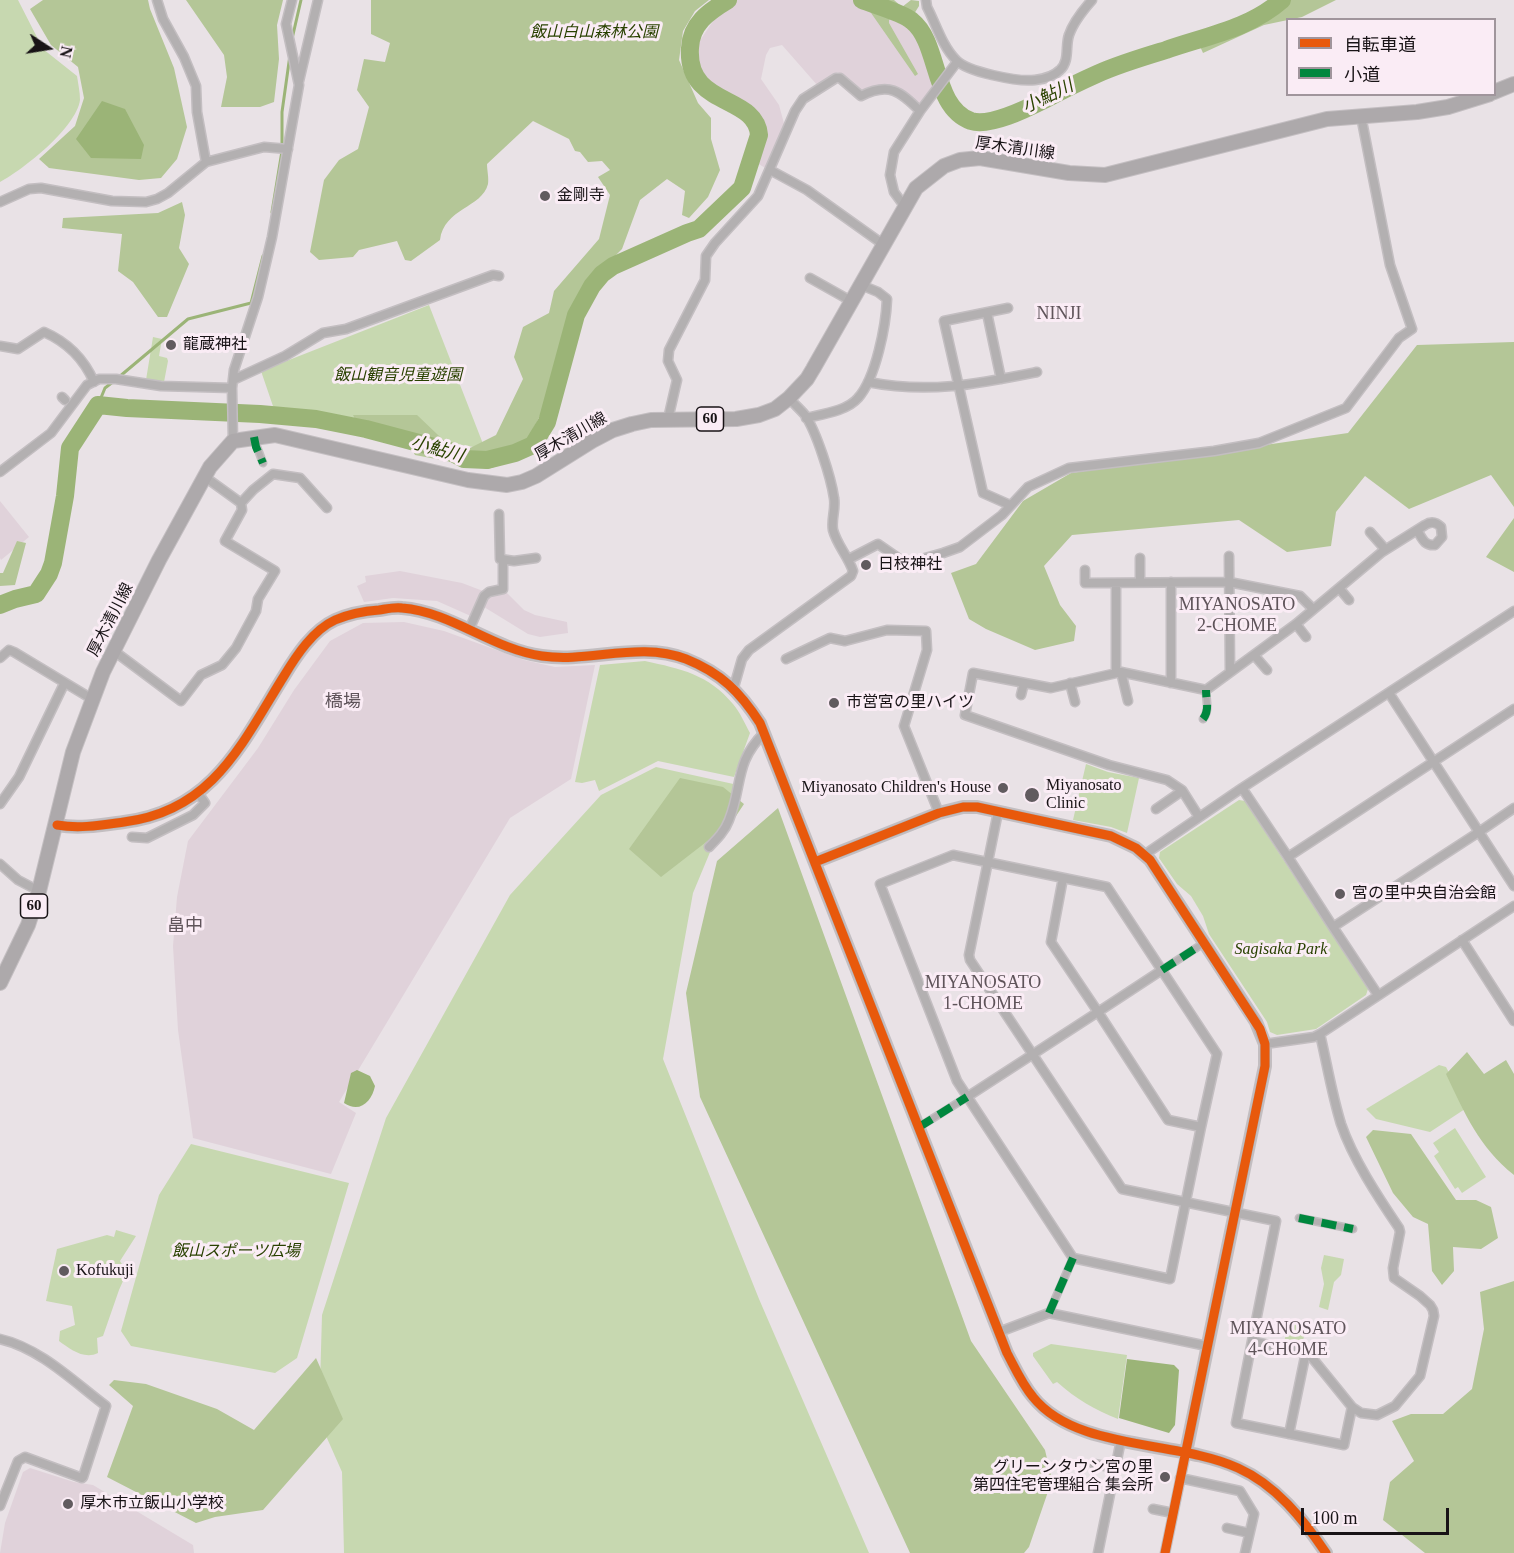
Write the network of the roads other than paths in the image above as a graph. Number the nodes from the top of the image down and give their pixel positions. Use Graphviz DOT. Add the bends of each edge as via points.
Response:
graph roads {
  1 [pos="157,0"];
  2 [pos="292,0"];
  3 [pos="318,0"];
  4 [pos="926,0"];
  5 [pos="1092,0"];
  6 [pos="955,65"];
  7 [pos="1514,84"];
  8 [pos="299,85"];
  9 [pos="1496,91"];
  10 [pos="1483,96"];
  11 [pos="921,110"];
  12 [pos="1361,116"];
  13 [pos="288,149"];
  14 [pos="206,162"];
  15 [pos="770,170"];
  16 [pos="0,202"];
  17 [pos="905,207"];
  18 [pos="884,245"];
  19 [pos="499,276"];
  20 [pos="810,278"];
  21 [pos="861,285"];
  22 [pos="851,301"];
  23 [pos="1008,308"];
  24 [pos="987,313"];
  25 [pos="0,346"];
  26 [pos="1036,372"];
  27 [pos="1001,380"];
  28 [pos="94,382"];
  29 [pos="868,382"];
  30 [pos="958,386"];
  31 [pos="232,387"];
  32 [pos="789,398"];
  33 [pos="806,418"];
  34 [pos="668,419"];
  35 [pos="233,435"];
  36 [pos="254,437"];
  37 [pos="263,463"];
  38 [pos="0,472"];
  39 [pos="205,477"];
  40 [pos="241,503"];
  41 [pos="1011,505"];
  42 [pos="327,508"];
  43 [pos="500,514"];
  44 [pos="1417,530"];
  45 [pos="1370,532"];
  46 [pos="1385,549"];
  47 [pos="1229,556"];
  48 [pos="536,558"];
  49 [pos="1140,558"];
  50 [pos="503,559"];
  51 [pos="849,559"];
  52 [pos="1085,570"];
  53 [pos="1116,582"];
  54 [pos="1140,582"];
  55 [pos="1171,582"];
  56 [pos="1229,582"];
  57 [pos="1339,588"];
  58 [pos="1349,600"];
  59 [pos="1313,609"];
  60 [pos="1514,611"];
  61 [pos="1296,624"];
  62 [pos="469,630"];
  63 [pos="1306,637"];
  64 [pos="114,651"];
  65 [pos="1254,655"];
  66 [pos="0,658"];
  67 [pos="786,659"];
  68 [pos="1267,670"];
  69 [pos="1119,672"];
  70 [pos="1230,672"];
  71 [pos="1024,683"];
  72 [pos="1070,683"];
  73 [pos="1171,683"];
  74 [pos="64,684"];
  75 [pos="734,687"];
  76 [pos="1206,690"];
  77 [pos="1389,693"];
  78 [pos="1021,695"];
  79 [pos="92,699"];
  80 [pos="1128,701"];
  81 [pos="1075,702"];
  82 [pos="1514,709"];
  83 [pos="1203,719"];
  84 [pos="764,733"];
  85 [pos="1433,763"];
  86 [pos="1242,788"];
  87 [pos="1182,791"];
  88 [pos="198,794"];
  89 [pos="0,804"];
  90 [pos="1514,808"];
  91 [pos="1156,809"];
  92 [pos="998,812"];
  93 [pos="939,813"];
  94 [pos="1199,817"];
  95 [pos="57,825"];
  96 [pos="1479,832"];
  97 [pos="132,837"];
  98 [pos="710,847"];
  99 [pos="1144,855"];
  100 [pos="1288,857"];
  101 [pos="815,862"];
  102 [pos="988,862"];
  103 [pos="0,864"];
  104 [pos="1063,878"];
  105 [pos="1514,886"];
  106 [pos="39,891"];
  107 [pos="1514,906"];
  108 [pos="1333,927"];
  109 [pos="1462,940"];
  110 [pos="1204,943"];
  111 [pos="1162,969"];
  112 [pos="0,983"];
  113 [pos="1378,994"];
  114 [pos="1098,1012"];
  115 [pos="1514,1021"];
  116 [pos="1320,1034"];
  117 [pos="1265,1044"];
  118 [pos="1031,1054"];
  119 [pos="967,1097"];
  120 [pos="919,1127"];
  121 [pos="1201,1127"];
  122 [pos="1186,1203"];
  123 [pos="1235,1212"];
  124 [pos="1299,1218"];
  125 [pos="1353,1229"];
  126 [pos="1073,1258"];
  127 [pos="1049,1313"];
  128 [pos="999,1332"];
  129 [pos="0,1339"];
  130 [pos="1252,1341"];
  131 [pos="1207,1346"];
  132 [pos="1306,1352"];
  133 [pos="1352,1407"];
  134 [pos="1289,1434"];
  135 [pos="1121,1440"];
  136 [pos="1186,1452"];
  137 [pos="1094,1464"];
  138 [pos="1116,1468"];
  139 [pos="1180,1478"];
  140 [pos="0,1506"];
  141 [pos="1154,1509"];
  142 [pos="1173,1514"];
  143 [pos="1227,1528"];
  144 [pos="1249,1533"];
  145 [pos="1098,1553"];
  146 [pos="1165,1553"];
  147 [pos="1245,1553"];
  148 [pos="1326,1553"];
  1 -- 14 [label="street" via="196,86"];
  2 -- 8 [label="street" via="286,24"];
  3 -- 8 [label="street"];
  4 -- 6 [label="street"];
  5 -- 6 [label="street" via="1070,31 1062,69 1053,75 1032,81"];
  6 -- 11 [label="street"];
  7 -- 9 [label="main road"];
  8 -- 13 [label="street"];
  10 -- 12 [label="main road, 厚木清川線 / 60" via="1438,108"];
  11 -- 15 [label="street" via="893,90 875,89 861,96 836,78 803,99"];
  11 -- 17 [label="street" via="894,152 891,167 894,192"];
  12 -- 17 [label="main road, 厚木清川線 / 60" via="1327,119 1105,175 980,158 960,160 930,175 916,188"];
  12 -- 41 [label="street" via="1390,265 1412,329 1399,338 1346,408 1259,443 1069,468 1028,487"];
  13 -- 14 [label="street" via="264,147"];
  13 -- 31 [label="street" via="263,277"];
  14 -- 16 [label="street" via="168,193 146,202 112,201 41,188"];
  15 -- 18 [label="street" via="807,190"];
  15 -- 34 [label="street" via="758,196 706,256 705,280 669,350 668,361 676,380"];
  17 -- 18 [label="main road, 厚木清川線 / 60"];
  18 -- 21 [label="main road, 厚木清川線 / 60"];
  19 -- 31 [label="street" via="346,329 323,333"];
  20 -- 22 [label="street"];
  21 -- 22 [label="main road, 厚木清川線 / 60"];
  21 -- 29 [label="street" via="887,299 883,334"];
  22 -- 32 [label="main road, 厚木清川線 / 60" via="813,369"];
  23 -- 24 [label="street"];
  24 -- 27 [label="street"];
  24 -- 30 [label="street" via="944,321"];
  25 -- 28 [label="street" via="18,349 44,332 66,345 88,369"];
  26 -- 27 [label="street"];
  27 -- 30 [label="street"];
  28 -- 31 [label="street" via="116,379 161,386"];
  28 -- 38 [label="street" via="76,397 51,433"];
  29 -- 30 [label="street" via="930,389"];
  29 -- 33 [label="street" via="858,399 838,410"];
  30 -- 41 [label="street" via="983,494"];
  31 -- 35 [label="street"];
  32 -- 33 [label="street"];
  32 -- 34 [label="main road, 厚木清川線 / 60" via="775,409 736,419"];
  33 -- 51 [label="street" via="833,494 835,538"];
  34 -- 36 [label="main road, 厚木清川線 / 60" via="613,430 536,476 507,485 468,480 298,439"];
  35 -- 36 [label="main road, 厚木清川線 / 60"];
  35 -- 39 [label="main road, 厚木清川線 / 60"];
  36 -- 37 [label="street"];
  39 -- 40 [label="street"];
  39 -- 64 [label="main road, 厚木清川線 / 60"];
  40 -- 42 [label="street" via="273,474 300,478"];
  40 -- 64 [label="street" via="242,510 225,541 275,571 236,648 222,665 201,675 181,701"];
  41 -- 51 [label="street" via="960,547 943,553 911,562 901,560 878,544"];
  43 -- 50 [label="street"];
  44 -- 46 [label="street"];
  45 -- 46 [label="street"];
  46 -- 57 [label="street"];
  47 -- 56 [label="street"];
  48 -- 50 [label="street"];
  49 -- 54 [label="street"];
  50 -- 62 [label="street" via="503,589 484,596"];
  51 -- 75 [label="street" via="851,576 749,650 742,659"];
  52 -- 53 [label="street" via="1085,583"];
  53 -- 54 [label="street"];
  53 -- 69 [label="street"];
  54 -- 55 [label="street"];
  55 -- 56 [label="street"];
  55 -- 73 [label="street"];
  56 -- 59 [label="street" via="1300,596"];
  56 -- 70 [label="street"];
  57 -- 58 [label="street"];
  57 -- 59 [label="street"];
  59 -- 61 [label="street"];
  60 -- 77 [label="street"];
  61 -- 63 [label="street"];
  61 -- 65 [label="street"];
  62 -- 75 [label="street" via="543,656 636,651 668,654 708,669"];
  62 -- 88 [label="street" via="432,615 400,608 363,611 334,620 315,634 293,660 232,759"];
  64 -- 79 [label="main road, 厚木清川線 / 60"];
  65 -- 68 [label="street"];
  65 -- 70 [label="street"];
  66 -- 74 [label="street" via="9,650 14,652"];
  67 -- 93 [label="street" via="830,638 845,641 887,630 930,630 904,726"];
  69 -- 72 [label="street"];
  69 -- 73 [label="street"];
  69 -- 80 [label="street"];
  70 -- 76 [label="street"];
  71 -- 72 [label="street" via="1051,688"];
  71 -- 78 [label="street"];
  71 -- 87 [label="street" via="974,673 965,715 1109,765 1161,778"];
  72 -- 81 [label="street"];
  73 -- 76 [label="street"];
  74 -- 79 [label="street"];
  74 -- 89 [label="street" via="19,777"];
  75 -- 84 [label="street"];
  76 -- 83 [label="street" via="1208,702"];
  77 -- 85 [label="street"];
  77 -- 86 [label="street"];
  79 -- 95 [label="main road, 厚木清川線 / 60" via="73,752"];
  82 -- 85 [label="street"];
  84 -- 98 [label="street" via="744,760 728,823"];
  84 -- 101 [label="street"];
  85 -- 96 [label="street"];
  85 -- 100 [label="street"];
  86 -- 94 [label="street"];
  86 -- 100 [label="street"];
  87 -- 91 [label="street"];
  87 -- 94 [label="street"];
  88 -- 95 [label="street" via="178,806 133,821 88,827"];
  88 -- 97 [label="street" via="206,803 193,815 147,838"];
  90 -- 96 [label="street"];
  92 -- 93 [label="street" via="963,807"];
  92 -- 99 [label="street" via="1112,836"];
  92 -- 102 [label="street"];
  93 -- 101 [label="street"];
  94 -- 99 [label="street"];
  95 -- 106 [label="main road, 厚木清川線 / 60"];
  96 -- 105 [label="street"];
  96 -- 108 [label="street"];
  99 -- 110 [label="street"];
  100 -- 108 [label="street"];
  101 -- 120 [label="street"];
  102 -- 104 [label="street"];
  102 -- 118 [label="street" via="970,960"];
  102 -- 119 [label="street" via="953,855 879,884 957,1081"];
  103 -- 106 [label="street"];
  104 -- 111 [label="street" via="1107,887"];
  104 -- 114 [label="street" via="1051,942"];
  106 -- 112 [label="main road, 厚木清川線 / 60" via="28,926"];
  107 -- 109 [label="street"];
  108 -- 113 [label="street"];
  109 -- 113 [label="street"];
  109 -- 115 [label="street"];
  110 -- 111 [label="street"];
  110 -- 117 [label="street" via="1256,1022"];
  111 -- 114 [label="street"];
  111 -- 121 [label="street" via="1217,1053"];
  113 -- 116 [label="street"];
  114 -- 118 [label="street"];
  114 -- 121 [label="street" via="1167,1120"];
  116 -- 117 [label="street"];
  116 -- 133 [label="street" via="1345,1132 1399,1228 1394,1278 1430,1305 1434,1316 1420,1376 1395,1406 1377,1415"];
  117 -- 123 [label="street" via="1265,1066"];
  118 -- 119 [label="street"];
  118 -- 122 [label="street" via="1122,1189"];
  119 -- 120 [label="street"];
  119 -- 126 [label="street"];
  120 -- 128 [label="street"];
  121 -- 122 [label="street"];
  122 -- 123 [label="street"];
  122 -- 126 [label="street" via="1170,1279"];
  123 -- 130 [label="street" via="1276,1221"];
  123 -- 131 [label="street"];
  124 -- 125 [label="street"];
  126 -- 127 [label="street"];
  127 -- 128 [label="street"];
  127 -- 131 [label="street"];
  128 -- 135 [label="street" via="1023,1382 1048,1412 1085,1431"];
  129 -- 140 [label="street" via="15,1342 42,1358 106,1406 82,1478 25,1457 18,1461"];
  130 -- 132 [label="street"];
  130 -- 134 [label="street" via="1236,1423"];
  131 -- 136 [label="street"];
  132 -- 133 [label="street"];
  132 -- 134 [label="street"];
  133 -- 134 [label="street" via="1344,1445"];
  135 -- 136 [label="street"];
  135 -- 138 [label="street"];
  136 -- 139 [label="street"];
  136 -- 148 [label="street" via="1227,1463 1260,1480 1295,1511"];
  137 -- 138 [label="street"];
  138 -- 145 [label="street"];
  139 -- 142 [label="street"];
  139 -- 144 [label="street" via="1240,1491 1254,1514"];
  141 -- 142 [label="street"];
  142 -- 146 [label="street"];
  143 -- 144 [label="street"];
  144 -- 147 [label="street"];
}
